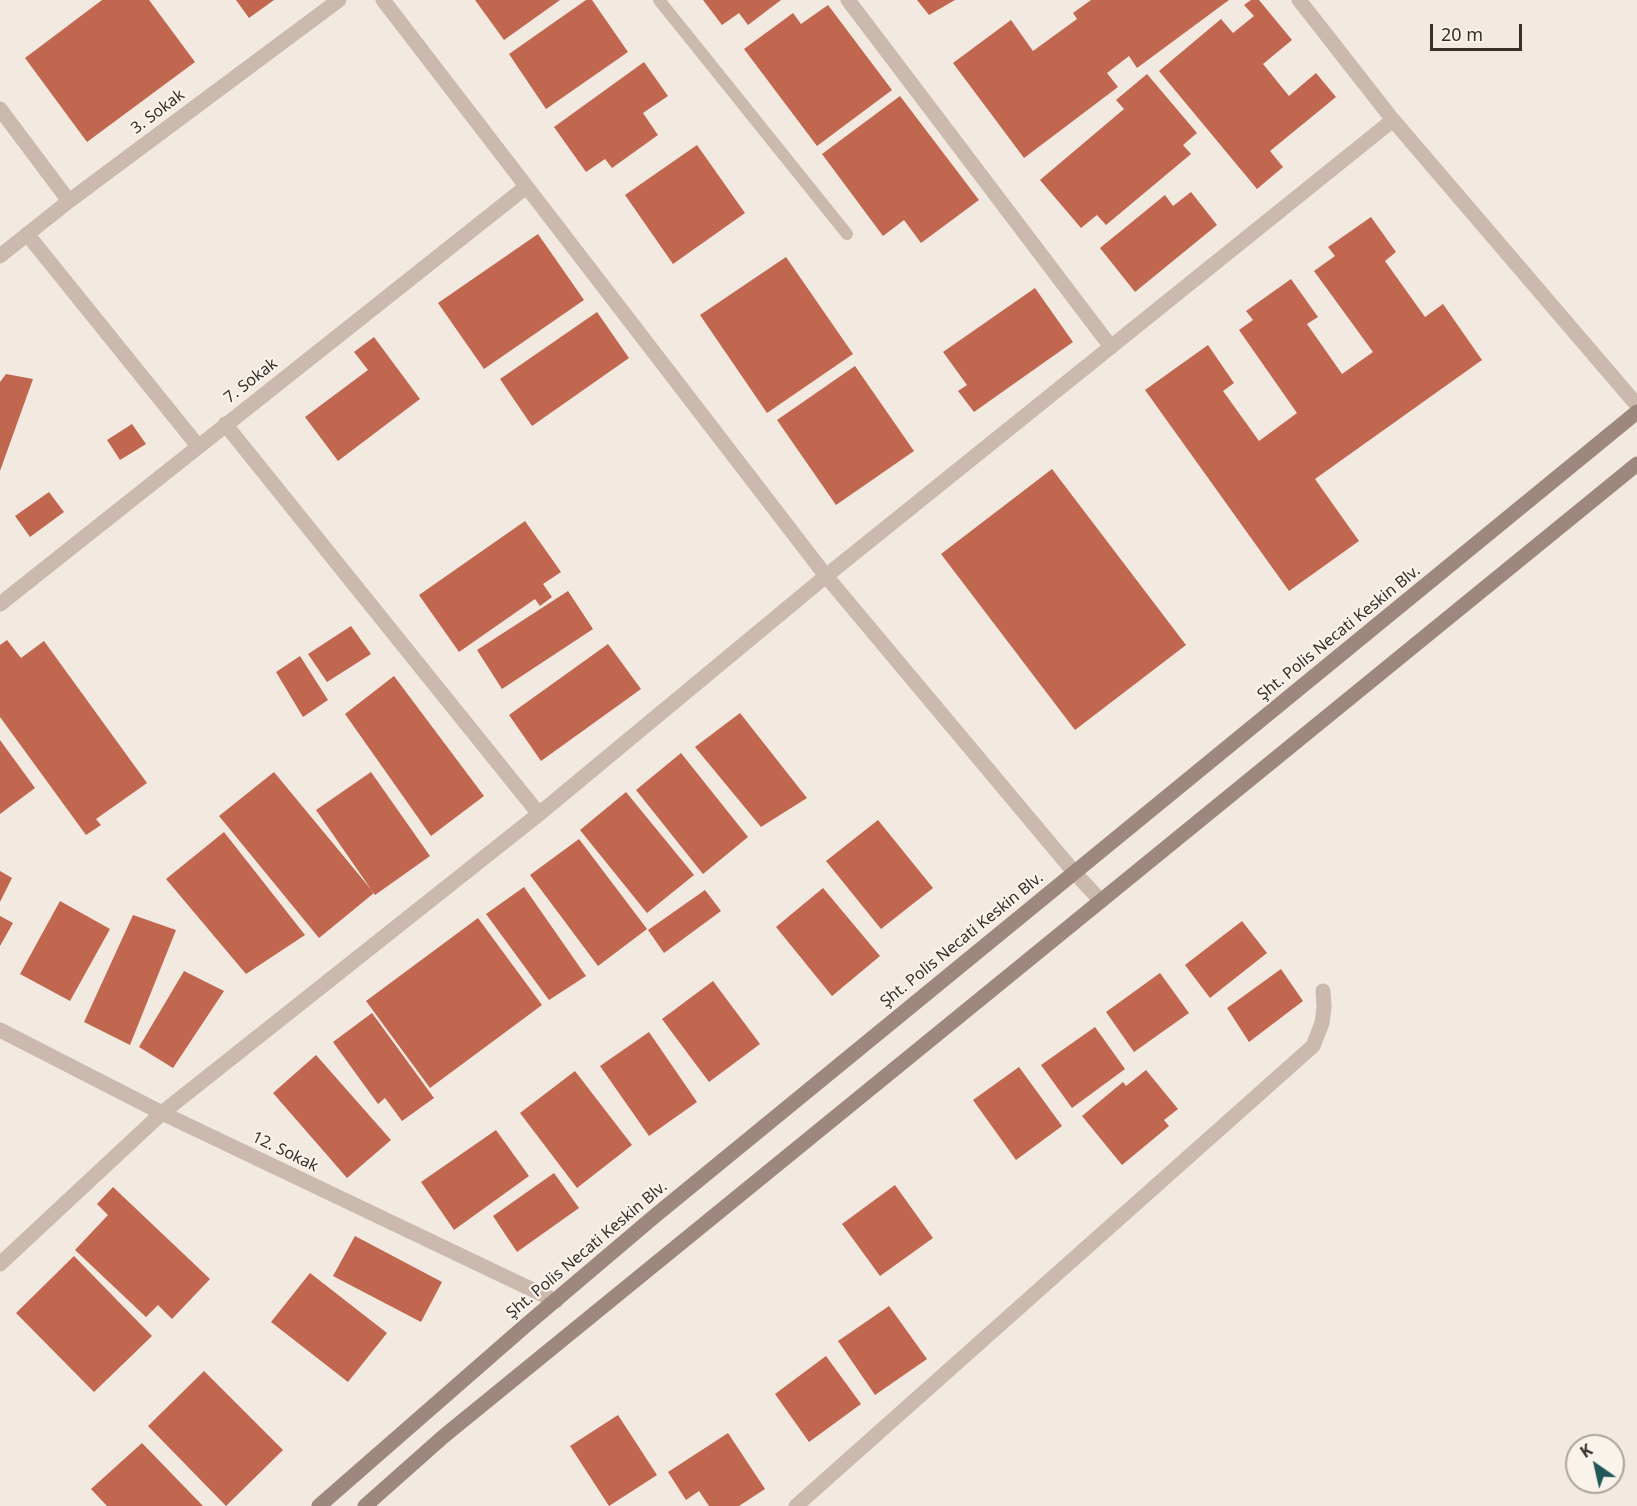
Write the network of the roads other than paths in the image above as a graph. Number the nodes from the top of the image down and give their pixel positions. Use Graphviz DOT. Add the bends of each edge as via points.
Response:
graph roads {
  1 [pos="339,0"];
  2 [pos="383,0"];
  3 [pos="659,0"];
  4 [pos="848,0"];
  5 [pos="1299,0"];
  6 [pos="0,109"];
  7 [pos="1393,120"];
  8 [pos="526,187"];
  9 [pos="69,201"];
  10 [pos="27,234"];
  11 [pos="847,234"];
  12 [pos="0,256"];
  13 [pos="1111,347"];
  14 [pos="1637,405"];
  15 [pos="1637,412"];
  16 [pos="225,424"];
  17 [pos="198,446"];
  18 [pos="1637,464"];
  19 [pos="826,576"];
  20 [pos="0,604"];
  21 [pos="539,814"];
  22 [pos="1074,872"];
  23 [pos="1101,901"];
  24 [pos="1323,991"];
  25 [pos="0,1030"];
  26 [pos="162,1113"];
  27 [pos="0,1264"];
  28 [pos="556,1301"];
  29 [pos="319,1506"];
  30 [pos="365,1506"];
  31 [pos="796,1506"];
  1 -- 9 [label="street, 3. Sokak"];
  2 -- 8 [label="street"];
  3 -- 11 [label="lane"];
  4 -- 13 [label="street"];
  5 -- 7 [label="street"];
  6 -- 9 [label="street"];
  7 -- 13 [label="street"];
  7 -- 14 [label="street"];
  8 -- 16 [label="street, 7. Sokak"];
  8 -- 19 [label="street"];
  9 -- 10 [label="street, 3. Sokak"];
  10 -- 12 [label="street, 3. Sokak"];
  10 -- 17 [label="street"];
  13 -- 19 [label="street"];
  15 -- 22 [label="street, Şht. Polis Necati Keskin Blv."];
  16 -- 17 [label="street, 7. Sokak"];
  16 -- 21 [label="street"];
  17 -- 20 [label="street, 7. Sokak"];
  18 -- 23 [label="street"];
  19 -- 21 [label="street"];
  19 -- 22 [label="street"];
  21 -- 26 [label="street"];
  22 -- 23 [label="street"];
  22 -- 28 [label="street, Şht. Polis Necati Keskin Blv."];
  23 -- 30 [label="street" via="444,1436"];
  24 -- 31 [label="street" via="1322,1023 1313,1046"];
  25 -- 26 [label="street, 12. Sokak"];
  26 -- 27 [label="street"];
  26 -- 28 [label="street, 12. Sokak"];
  28 -- 29 [label="street, Şht. Polis Necati Keskin Blv."];
}
